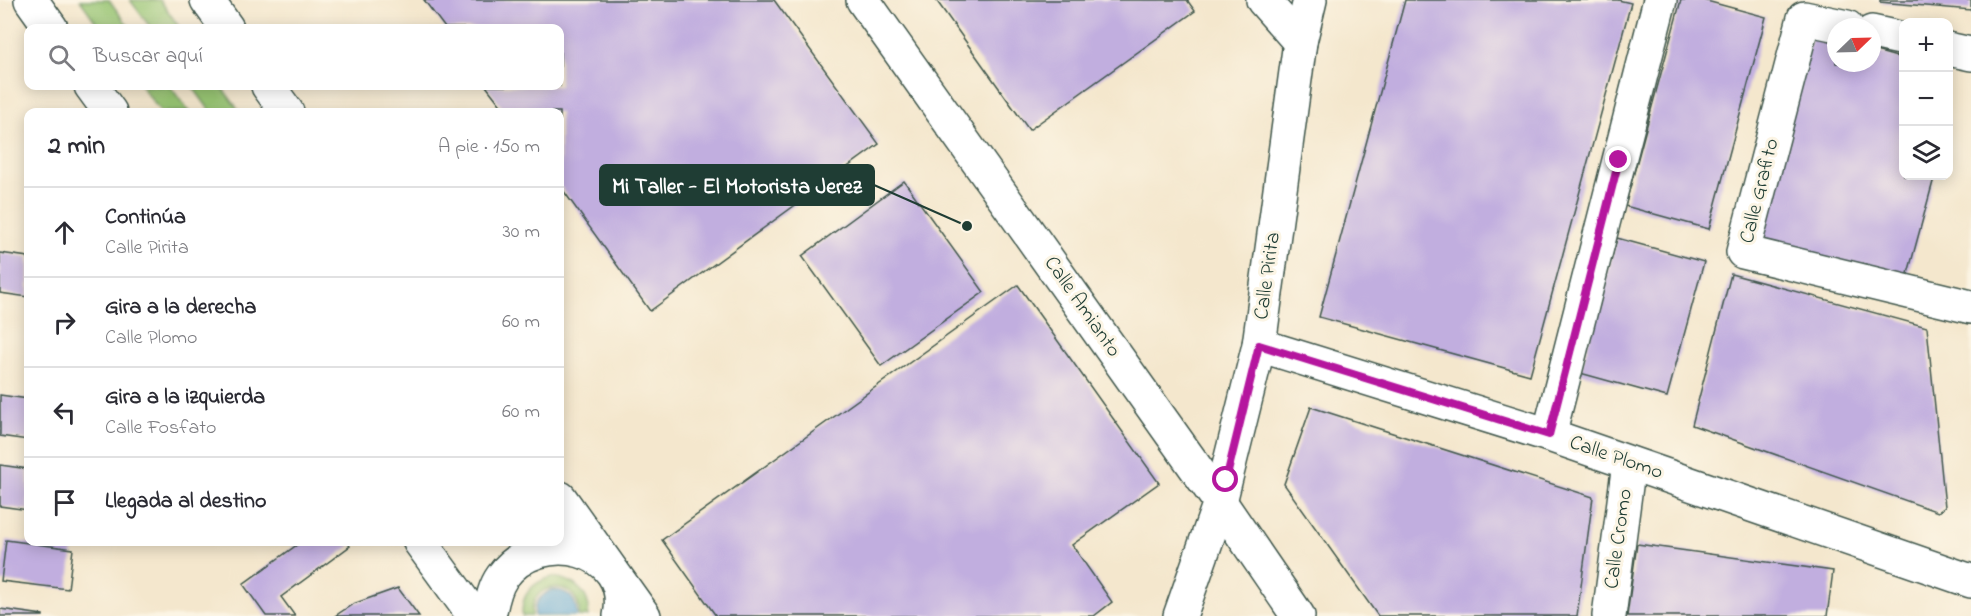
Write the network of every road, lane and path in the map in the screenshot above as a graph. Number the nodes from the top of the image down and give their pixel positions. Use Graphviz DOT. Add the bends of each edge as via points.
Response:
graph roads {
  1 [pos="31,0"];
  2 [pos="207,0"];
  3 [pos="863,0"];
  4 [pos="1263,0"];
  5 [pos="1310,0"];
  6 [pos="1660,0"];
  7 [pos="1827,23"];
  8 [pos="48,24"];
  9 [pos="224,24"];
  10 [pos="1881,35"];
  11 [pos="1899,38"];
  12 [pos="1299,42"];
  13 [pos="1953,50"];
  14 [pos="1971,54"];
  15 [pos="94,90"];
  16 [pos="270,90"];
  17 [pos="107,108"];
  18 [pos="284,108"];
  19 [pos="1971,307"];
  20 [pos="1259,345"];
  21 [pos="1549,435"];
  22 [pos="1629,463"];
  23 [pos="1220,502"];
  24 [pos="564,504"];
  25 [pos="423,546"];
  26 [pos="612,571"];
  27 [pos="1971,581"];
  28 [pos="474,616"];
  29 [pos="489,616"];
  30 [pos="620,616"];
  31 [pos="644,616"];
  32 [pos="1180,616"];
  33 [pos="1298,616"];
  34 [pos="1609,616"];
  1 -- 8 [label="street"];
  2 -- 9 [label="street"];
  3 -- 23 [label="street, Calle Amianto"];
  4 -- 12 [label="street"];
  5 -- 12 [label="street, Calle Pirita"];
  6 -- 21 [label="street"];
  7 -- 19 [label="street, Calle Grafito" via="1804,18 1743,252"];
  10 -- 11 [label="street"];
  12 -- 20 [label="street, Calle Pirita"];
  13 -- 14 [label="street"];
  15 -- 17 [label="street"];
  16 -- 18 [label="street"];
  20 -- 21 [label="street, Calle Plomo"];
  20 -- 23 [label="street, Calle Pirita"];
  21 -- 22 [label="street, Calle Plomo"];
  22 -- 27 [label="street, Calle Plomo"];
  22 -- 34 [label="street, Calle Cromo"];
  23 -- 32 [label="street, Calle Pirita"];
  23 -- 33 [label="street, Calle Amianto"];
  24 -- 26 [label="street"];
  25 -- 28 [label="street"];
  26 -- 29 [label="street" via="596,556 577,549 556,547 536,551 503,576"];
  26 -- 30 [label="street" via="620,591"];
  26 -- 31 [label="street"];
}
